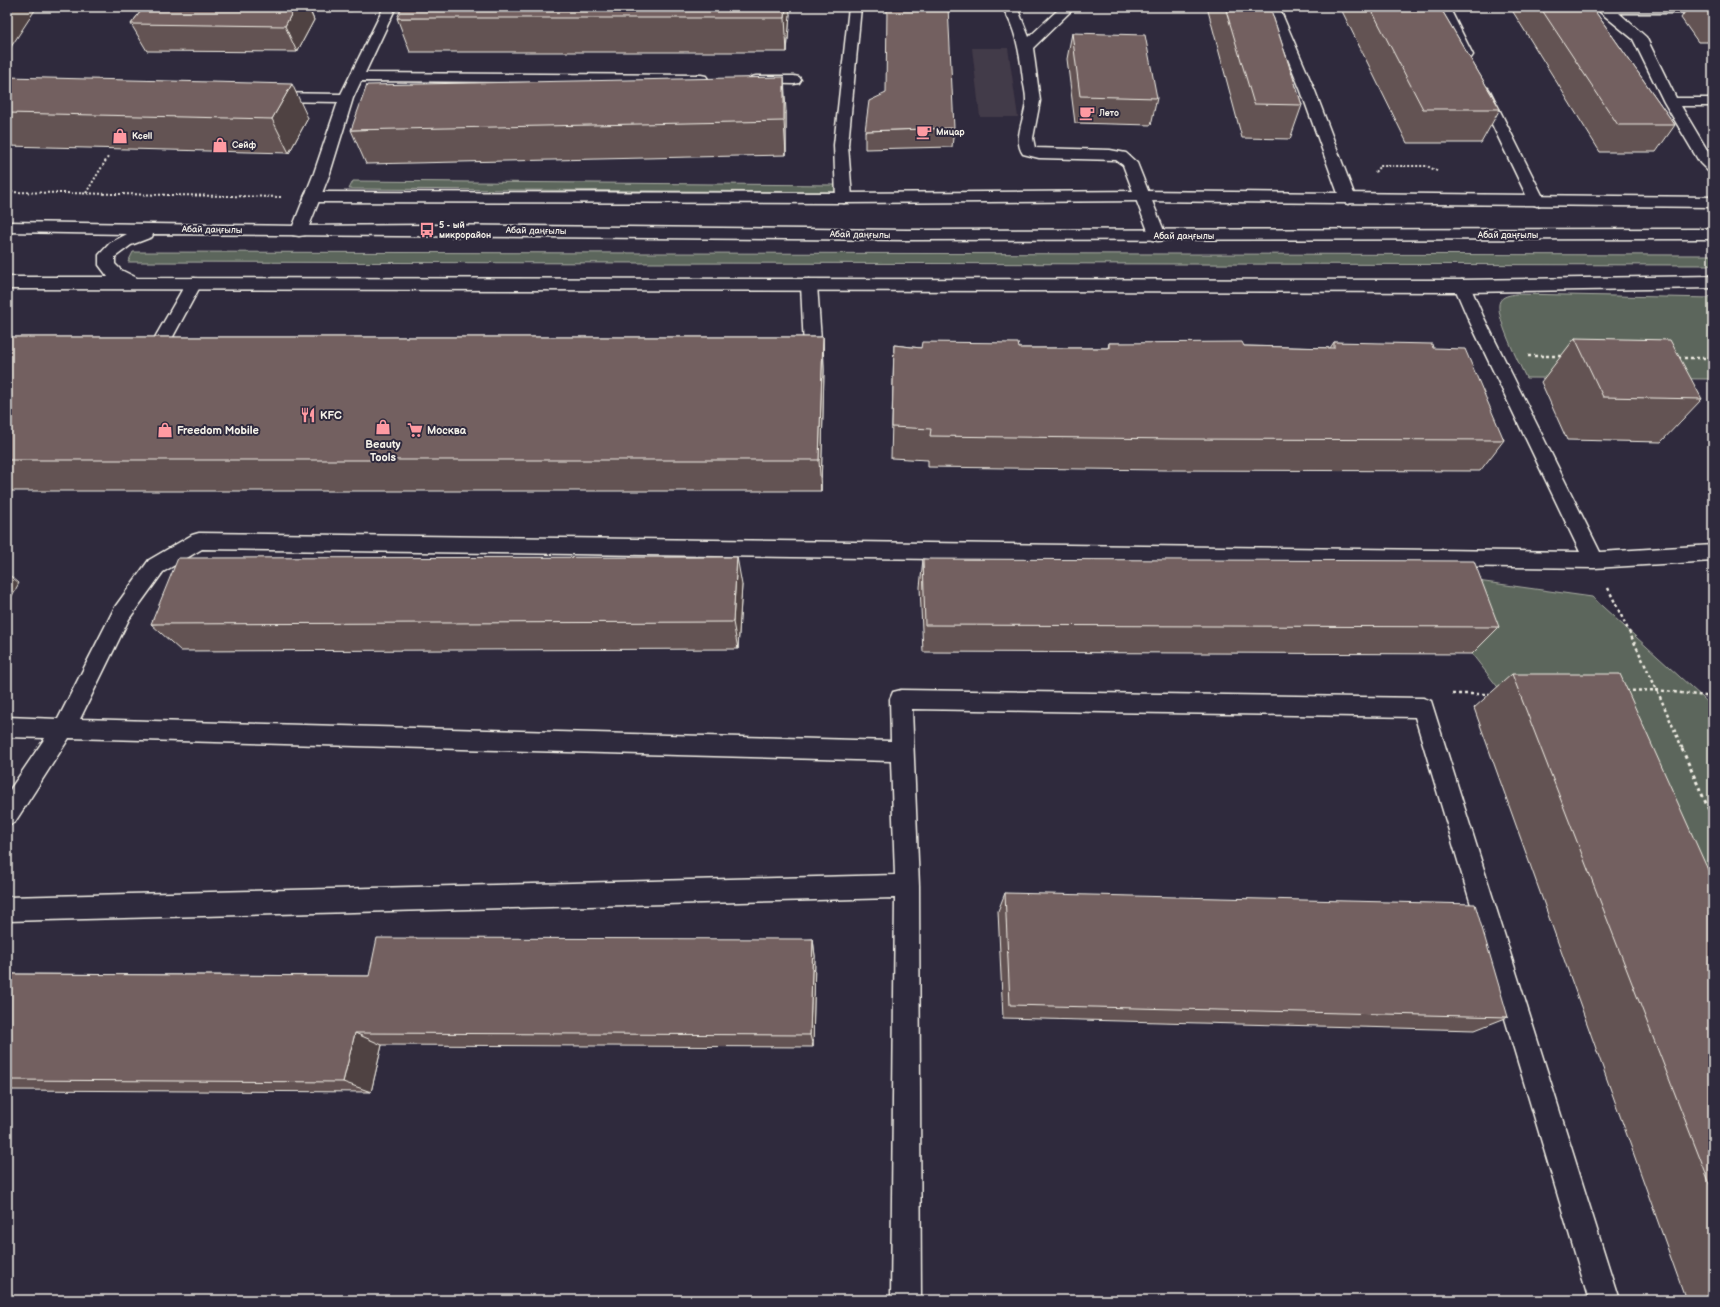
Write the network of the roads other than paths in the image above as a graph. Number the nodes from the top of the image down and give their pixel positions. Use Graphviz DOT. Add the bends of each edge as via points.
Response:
graph roads {
  1 [pos="390,7"];
  2 [pos="855,7"];
  3 [pos="1008,7"];
  4 [pos="1069,7"];
  5 [pos="1273,7"];
  6 [pos="1443,7"];
  7 [pos="1604,8"];
  8 [pos="1713,9"];
  9 [pos="1026,47"];
  10 [pos="1471,64"];
  11 [pos="356,77"];
  12 [pos="1477,78"];
  13 [pos="714,79"];
  14 [pos="746,80"];
  15 [pos="794,80"];
  16 [pos="252,97"];
  17 [pos="346,98"];
  18 [pos="1671,102"];
  19 [pos="1713,102"];
  20 [pos="1713,168"];
  21 [pos="1143,196"];
  22 [pos="312,197"];
  23 [pos="844,198"];
  24 [pos="1348,199"];
  25 [pos="1538,202"];
  26 [pos="1713,202"];
  27 [pos="7,227"];
  28 [pos="154,230"];
  29 [pos="300,231"];
  30 [pos="1713,234"];
  31 [pos="1158,236"];
  32 [pos="1713,282"];
  33 [pos="7,283"];
  34 [pos="134,283"];
  35 [pos="194,284"];
  36 [pos="809,284"];
  37 [pos="1462,286"];
  38 [pos="790,354"];
  39 [pos="154,355"];
  40 [pos="1711,557"];
  41 [pos="1594,560"];
  42 [pos="7,727"];
  43 [pos="64,728"];
  44 [pos="902,751"];
  45 [pos="7,814"];
  46 [pos="907,886"];
  47 [pos="7,909"];
  48 [pos="906,1300"];
  49 [pos="1604,1300"];
  1 -- 11 [label="lane"];
  2 -- 23 [label="lane" via="841,145"];
  3 -- 9 [label="lane" via="1012,10"];
  4 -- 9 [label="lane"];
  5 -- 24 [label="lane" via="1308,91"];
  6 -- 10 [label="lane"];
  7 -- 8 [label="lane"];
  7 -- 18 [label="lane" via="1639,37"];
  9 -- 21 [label="lane" via="1033,101 1026,138 1028,151 1039,154 1121,156 1130,163"];
  11 -- 13 [label="lane"];
  11 -- 17 [label="lane"];
  12 -- 25 [label="lane"];
  14 -- 15 [label="lane"];
  16 -- 17 [label="lane"];
  17 -- 22 [label="lane"];
  18 -- 19 [label="lane"];
  18 -- 20 [label="lane" via="1707,163"];
  21 -- 23 [label="main road"];
  21 -- 24 [label="main road"];
  21 -- 31 [label="lane"];
  22 -- 23 [label="main road"];
  22 -- 29 [label="lane"];
  24 -- 25 [label="main road"];
  25 -- 26 [label="main road"];
  27 -- 28 [label="main road, Абай даңғылы"];
  28 -- 29 [label="main road, Абай даңғылы"];
  28 -- 34 [label="main road" via="129,238 107,255 107,265 115,274"];
  29 -- 31 [label="main road, Абай даңғылы"];
  30 -- 31 [label="main road, Абай даңғылы"];
  32 -- 37 [label="main road"];
  33 -- 34 [label="main road"];
  34 -- 35 [label="main road"];
  35 -- 36 [label="main road"];
  35 -- 39 [label="lane"];
  36 -- 37 [label="main road"];
  36 -- 38 [label="lane" via="813,354"];
  37 -- 41 [label="lane"];
  40 -- 41 [label="lane"];
  41 -- 43 [label="lane" via="199,541 156,566 126,607"];
  42 -- 43 [label="lane"];
  43 -- 44 [label="lane"];
  43 -- 45 [label="lane"];
  44 -- 46 [label="lane"];
  44 -- 49 [label="lane" via="901,699 1424,708"];
  46 -- 47 [label="lane"];
  46 -- 48 [label="lane"];
}
